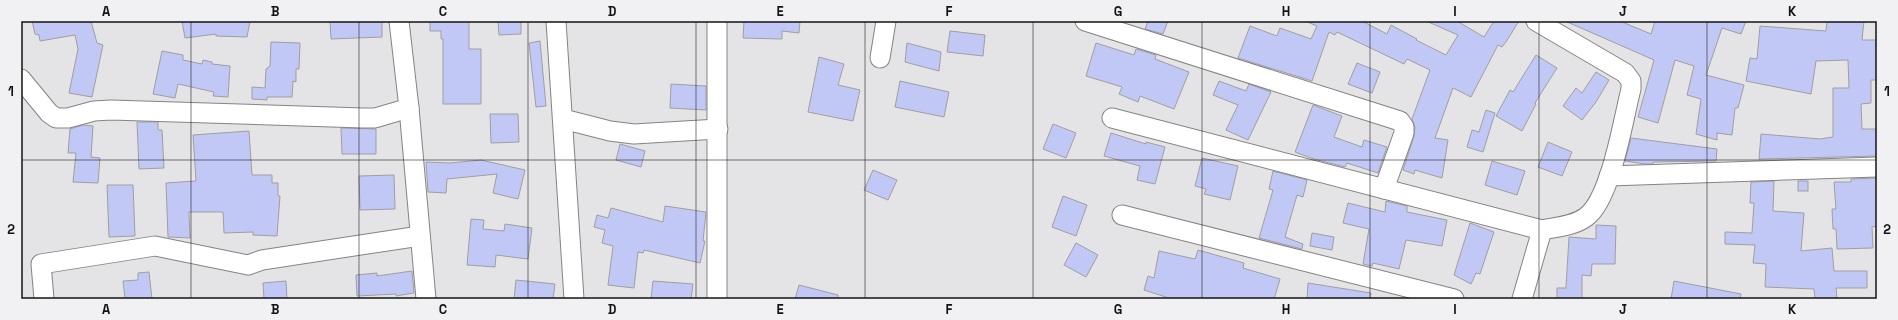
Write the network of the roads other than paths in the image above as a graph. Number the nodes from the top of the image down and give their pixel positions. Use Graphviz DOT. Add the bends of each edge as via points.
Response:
graph roads {
  1 [pos="399,21"];
  2 [pos="556,21"];
  3 [pos="717,21"];
  4 [pos="886,21"];
  5 [pos="1085,21"];
  6 [pos="1536,21"];
  7 [pos="880,58"];
  8 [pos="21,79"];
  9 [pos="409,108"];
  10 [pos="1112,118"];
  11 [pos="563,119"];
  12 [pos="718,129"];
  13 [pos="1877,167"];
  14 [pos="1610,176"];
  15 [pos="1384,189"];
  16 [pos="1122,215"];
  17 [pos="1542,230"];
  18 [pos="420,236"];
  19 [pos="44,299"];
  20 [pos="426,299"];
  21 [pos="574,299"];
  22 [pos="717,299"];
  23 [pos="1454,299"];
  24 [pos="1522,299"];
  1 -- 9 [label="street"];
  2 -- 11 [label="street"];
  3 -- 12 [label="street"];
  4 -- 7 [label="street"];
  5 -- 15 [label="street" via="1400,121 1404,133"];
  6 -- 14 [label="street" via="1625,73 1631,81"];
  8 -- 9 [label="street" via="56,118 68,118 94,110 111,110 375,118"];
  9 -- 18 [label="street"];
  10 -- 15 [label="street"];
  11 -- 12 [label="street" via="610,131 634,134"];
  11 -- 21 [label="street"];
  12 -- 22 [label="street"];
  13 -- 14 [label="street"];
  14 -- 17 [label="street" via="1598,204 1586,218"];
  15 -- 17 [label="street"];
  16 -- 23 [label="street"];
  17 -- 24 [label="street"];
  18 -- 19 [label="street" via="262,260 248,265 155,246 41,264"];
  18 -- 20 [label="street"];
}
